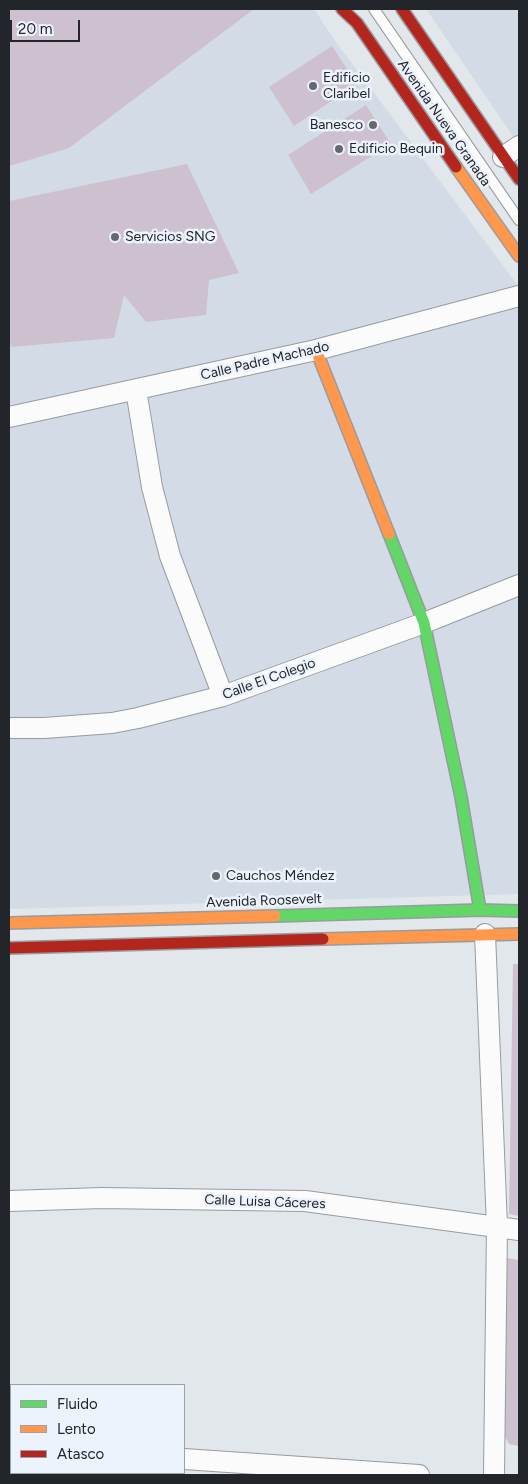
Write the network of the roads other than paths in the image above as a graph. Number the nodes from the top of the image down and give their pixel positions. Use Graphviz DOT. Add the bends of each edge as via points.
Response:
graph roads {
  1 [pos="342,9"];
  2 [pos="374,9"];
  3 [pos="402,9"];
  4 [pos="511,151"];
  5 [pos="519,179"];
  6 [pos="519,220"];
  7 [pos="519,256"];
  8 [pos="519,296"];
  9 [pos="316,350"];
  10 [pos="136,390"];
  11 [pos="9,417"];
  12 [pos="519,585"];
  13 [pos="424,623"];
  14 [pos="223,696"];
  15 [pos="9,728"];
  16 [pos="480,910"];
  17 [pos="519,911"];
  18 [pos="9,923"];
  19 [pos="177,931"];
  20 [pos="485,934"];
  21 [pos="519,934"];
  22 [pos="9,948"];
  23 [pos="9,1201"];
  24 [pos="497,1226"];
  25 [pos="519,1230"];
  26 [pos="185,1459"];
  27 [pos="419,1475"];
  28 [pos="494,1475"];
  1 -- 7 [label="street, Avenida Nueva Granada" via="360,28"];
  2 -- 6 [label="lane"];
  3 -- 4 [label="street"];
  4 -- 5 [label="street"];
  8 -- 9 [label="street, Calle Padre Machado"];
  9 -- 10 [label="street, Calle Padre Machado"];
  9 -- 13 [label="street"];
  10 -- 11 [label="street, Calle Padre Machado"];
  10 -- 14 [label="street" via="152,487 168,549"];
  12 -- 13 [label="street, Calle El Colegio"];
  13 -- 14 [label="street, Calle El Colegio"];
  13 -- 16 [label="street" via="461,797"];
  14 -- 15 [label="street, Calle El Colegio" via="112,722"];
  16 -- 17 [label="street, Avenida Roosevelt"];
  16 -- 19 [label="street, Avenida Roosevelt"];
  18 -- 19 [label="street, Avenida Roosevelt"];
  19 -- 20 [label="street, Avenida Roosevelt"];
  19 -- 22 [label="street, Avenida Roosevelt"];
  20 -- 21 [label="street, Avenida Roosevelt"];
  20 -- 24 [label="street"];
  23 -- 24 [label="street, Calle Luisa Cáceres" via="102,1198 305,1201"];
  24 -- 25 [label="street, Calle Luisa Cáceres"];
  24 -- 28 [label="street"];
  26 -- 27 [label="street"];
}
